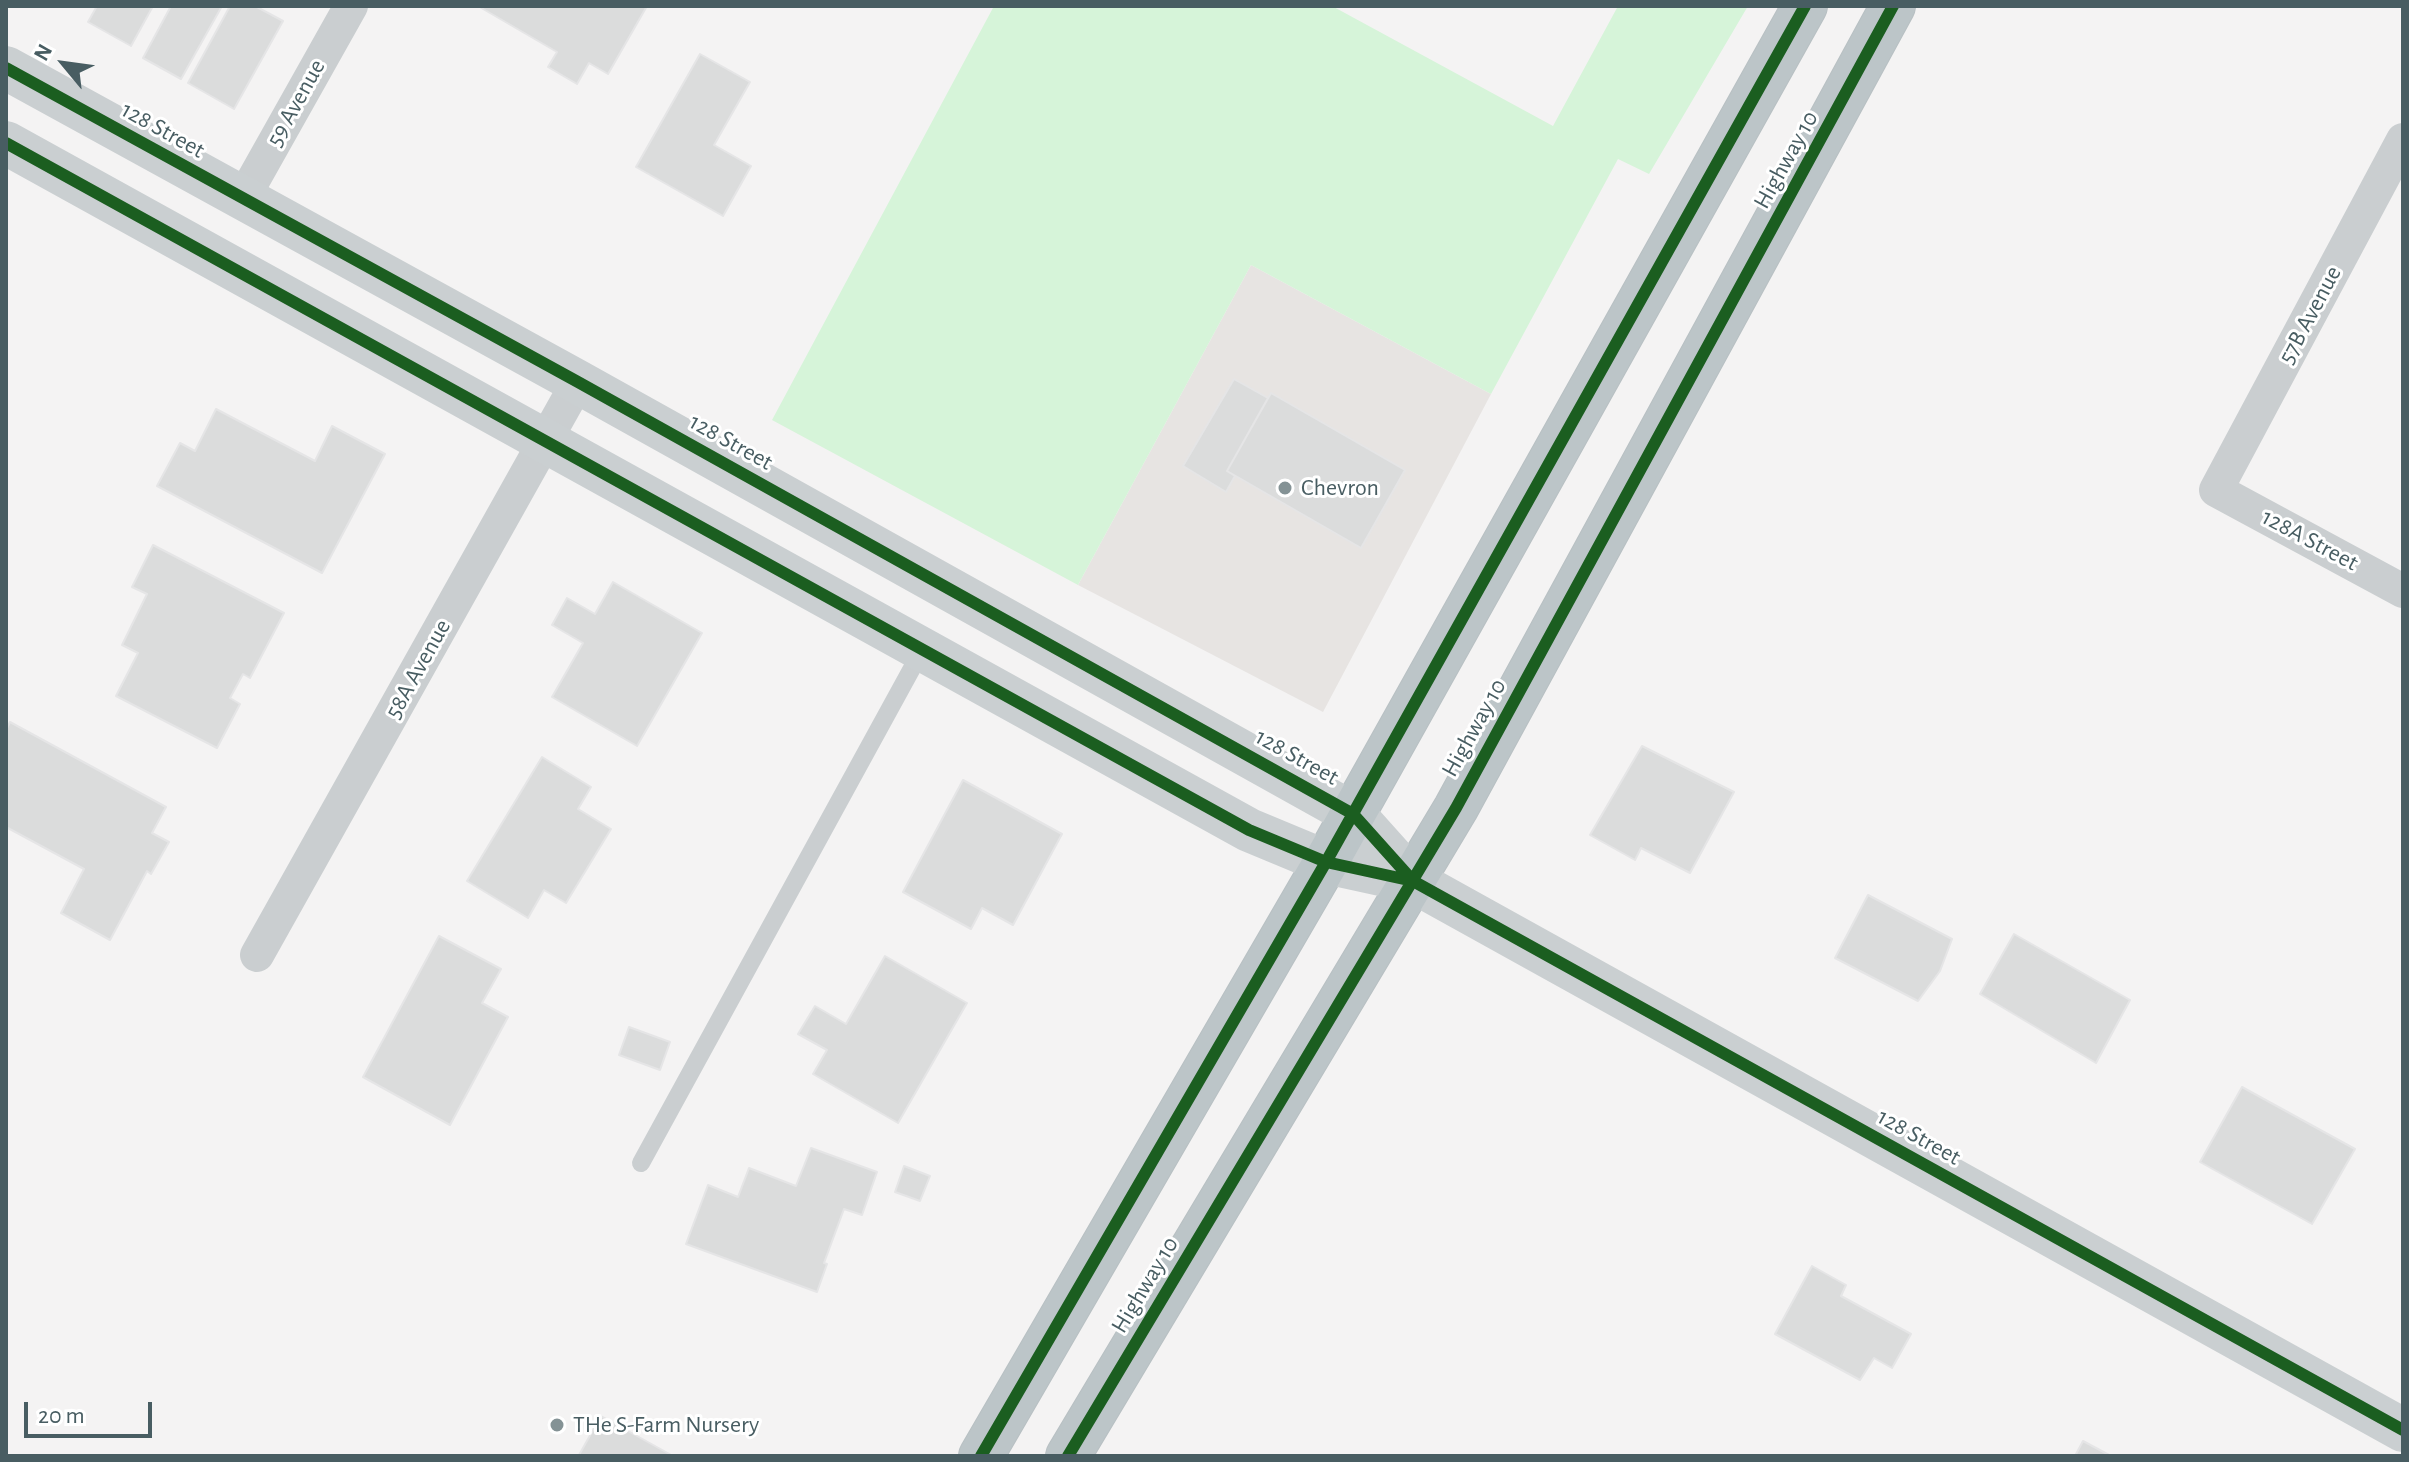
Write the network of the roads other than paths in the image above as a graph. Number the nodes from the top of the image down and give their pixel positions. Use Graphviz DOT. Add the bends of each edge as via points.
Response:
graph roads {
  1 [pos="351,6"];
  2 [pos="1805,6"];
  3 [pos="1893,6"];
  4 [pos="6,68"];
  5 [pos="2403,140"];
  6 [pos="6,143"];
  7 [pos="242,200"];
  8 [pos="578,382"];
  9 [pos="545,441"];
  10 [pos="2216,490"];
  11 [pos="2403,591"];
  12 [pos="923,648"];
  13 [pos="1353,814"];
  14 [pos="1326,862"];
  15 [pos="1413,881"];
  16 [pos="257,955"];
  17 [pos="641,1163"];
  18 [pos="2403,1430"];
  19 [pos="981,1456"];
  20 [pos="1068,1456"];
  1 -- 7 [label="street, 59 Avenue"];
  2 -- 13 [label="highway"];
  3 -- 15 [label="highway, Highway 10"];
  4 -- 7 [label="main road, 128 Street"];
  5 -- 10 [label="street, 57B Avenue"];
  6 -- 9 [label="main road, 128 Street"];
  7 -- 8 [label="main road, 128 Street"];
  8 -- 9 [label="street, 58A Avenue"];
  8 -- 13 [label="main road, 128 Street"];
  9 -- 12 [label="main road, 128 Street"];
  9 -- 16 [label="street, 58A Avenue"];
  10 -- 11 [label="street, 128A Street"];
  12 -- 14 [label="main road, 128 Street" via="1249,830"];
  12 -- 17 [label="lane"];
  13 -- 14 [label="highway"];
  13 -- 15 [label="main road, 128 Street"];
  14 -- 15 [label="main road, 128 Street"];
  14 -- 19 [label="highway"];
  15 -- 18 [label="main road, 128 Street"];
  15 -- 20 [label="highway, Highway 10"];
}
